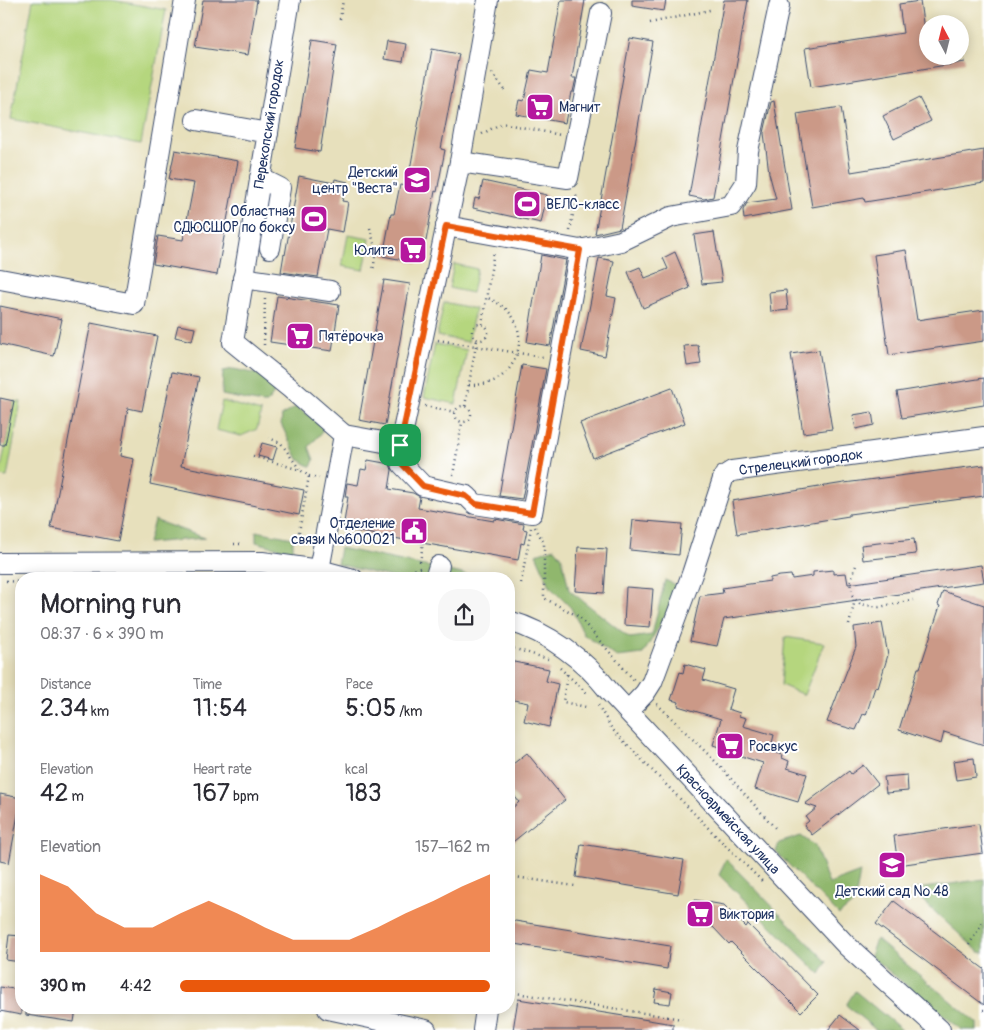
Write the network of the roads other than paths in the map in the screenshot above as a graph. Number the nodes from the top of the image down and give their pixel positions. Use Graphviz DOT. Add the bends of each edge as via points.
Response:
graph roads {
  1 [pos="185,0"];
  2 [pos="290,0"];
  3 [pos="488,0"];
  4 [pos="779,6"];
  5 [pos="601,14"];
  6 [pos="196,120"];
  7 [pos="268,133"];
  8 [pos="460,162"];
  9 [pos="260,178"];
  10 [pos="446,226"];
  11 [pos="270,248"];
  12 [pos="573,249"];
  13 [pos="243,278"];
  14 [pos="0,279"];
  15 [pos="330,291"];
  16 [pos="344,435"];
  17 [pos="984,437"];
  18 [pos="400,445"];
  19 [pos="319,570"];
  20 [pos="1,572"];
  21 [pos="327,572"];
  22 [pos="515,624"];
  23 [pos="628,711"];
  24 [pos="351,1014"];
  25 [pos="485,1014"];
  26 [pos="426,1030"];
  27 [pos="483,1030"];
  28 [pos="940,1030"];
  1 -- 14 [label="street" via="134,304"];
  2 -- 7 [label="street, Перекопский городок"];
  3 -- 8 [label="street"];
  4 -- 12 [label="street" via="748,151 746,184 732,206 671,217 621,241"];
  5 -- 8 [label="street" via="568,178"];
  6 -- 7 [label="street"];
  7 -- 9 [label="street, Перекопский городок"];
  8 -- 10 [label="street"];
  9 -- 11 [label="street" via="280,188"];
  9 -- 13 [label="street, Перекопский городок"];
  10 -- 12 [label="street"];
  10 -- 18 [label="street"];
  12 -- 18 [label="street" via="560,360 532,513 476,504 466,496 423,486 402,464"];
  13 -- 15 [label="street"];
  13 -- 16 [label="street, Перекопский городок" via="233,342"];
  16 -- 18 [label="street"];
  16 -- 19 [label="street"];
  17 -- 23 [label="street, Стрелецкий городок" via="732,470 724,476 652,682"];
  19 -- 20 [label="street" via="262,562"];
  19 -- 21 [label="street"];
  22 -- 23 [label="street, Красноармейская улица" via="563,648 598,677"];
  23 -- 28 [label="street, Красноармейская улица" via="846,945"];
  24 -- 26 [label="street"];
  25 -- 27 [label="street"];
}
